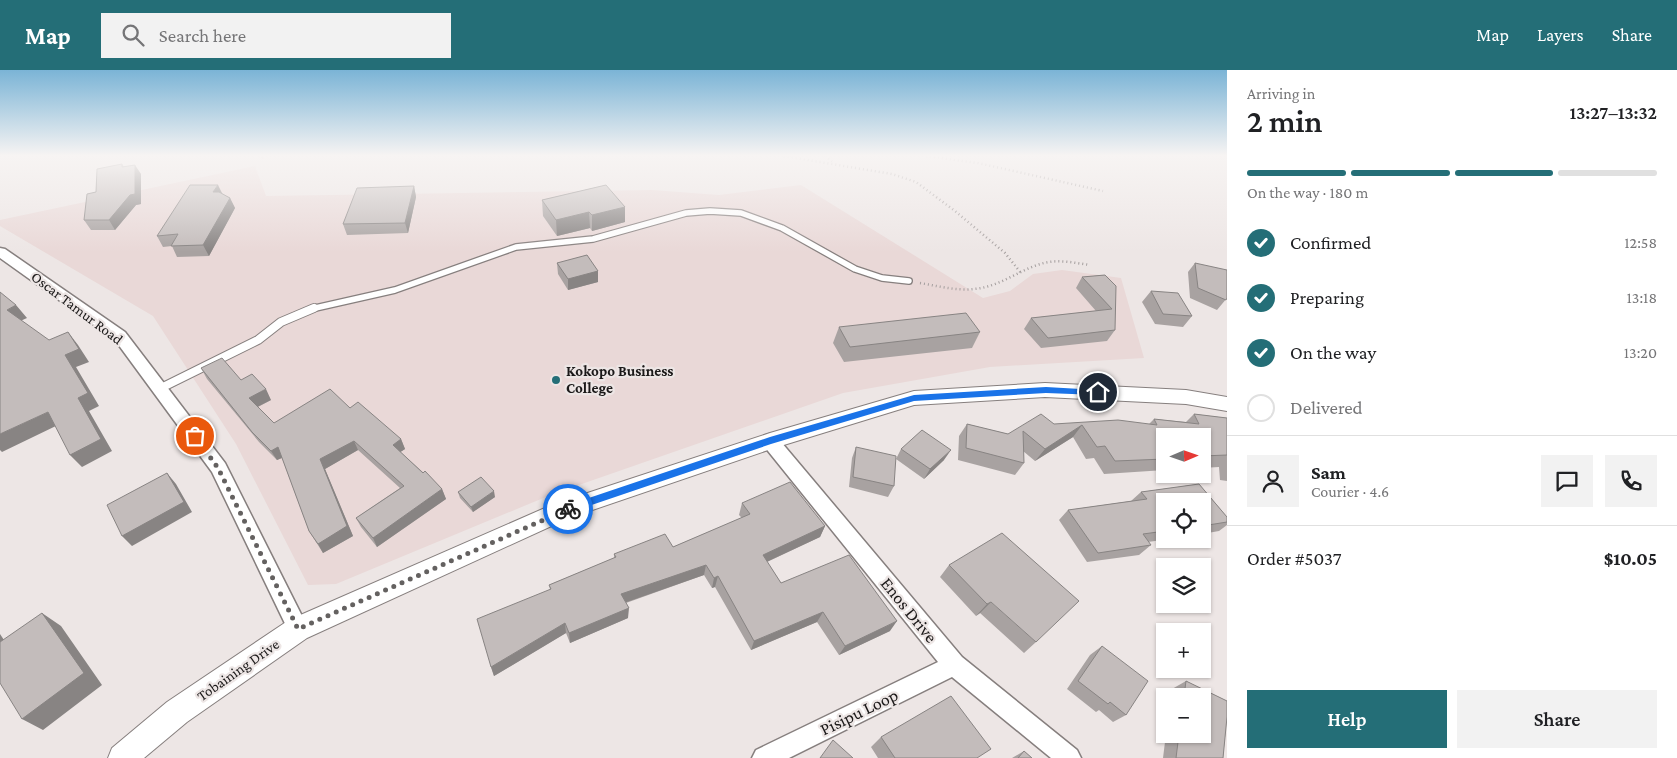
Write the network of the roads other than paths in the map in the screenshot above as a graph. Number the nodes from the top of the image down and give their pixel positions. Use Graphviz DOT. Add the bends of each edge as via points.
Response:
graph roads {
  1 [pos="0,252"];
  2 [pos="909,281"];
  3 [pos="159,389"];
  4 [pos="1227,404"];
  5 [pos="770,441"];
  6 [pos="298,629"];
  7 [pos="954,665"];
  8 [pos="122,758"];
  9 [pos="764,758"];
  10 [pos="1069,758"];
  1 -- 3 [label="street, Oscar Tamur Road" via="120,336"];
  2 -- 3 [label="lane" via="882,278 855,269 782,228 741,213 686,213 593,239 516,247 395,290 312,308 281,322 258,340"];
  3 -- 6 [label="street, Oscar Tamur Road" via="218,468"];
  4 -- 5 [label="street, Tobaining Drive" via="1186,397 1046,390 914,398"];
  5 -- 6 [label="street, Tobaining Drive" via="562,511"];
  5 -- 7 [label="street, Enos Drive"];
  6 -- 8 [label="street, Tobaining Drive" via="177,712"];
  7 -- 9 [label="street, Pisipu Loop"];
  7 -- 10 [label="street, Enos Drive"];
}
